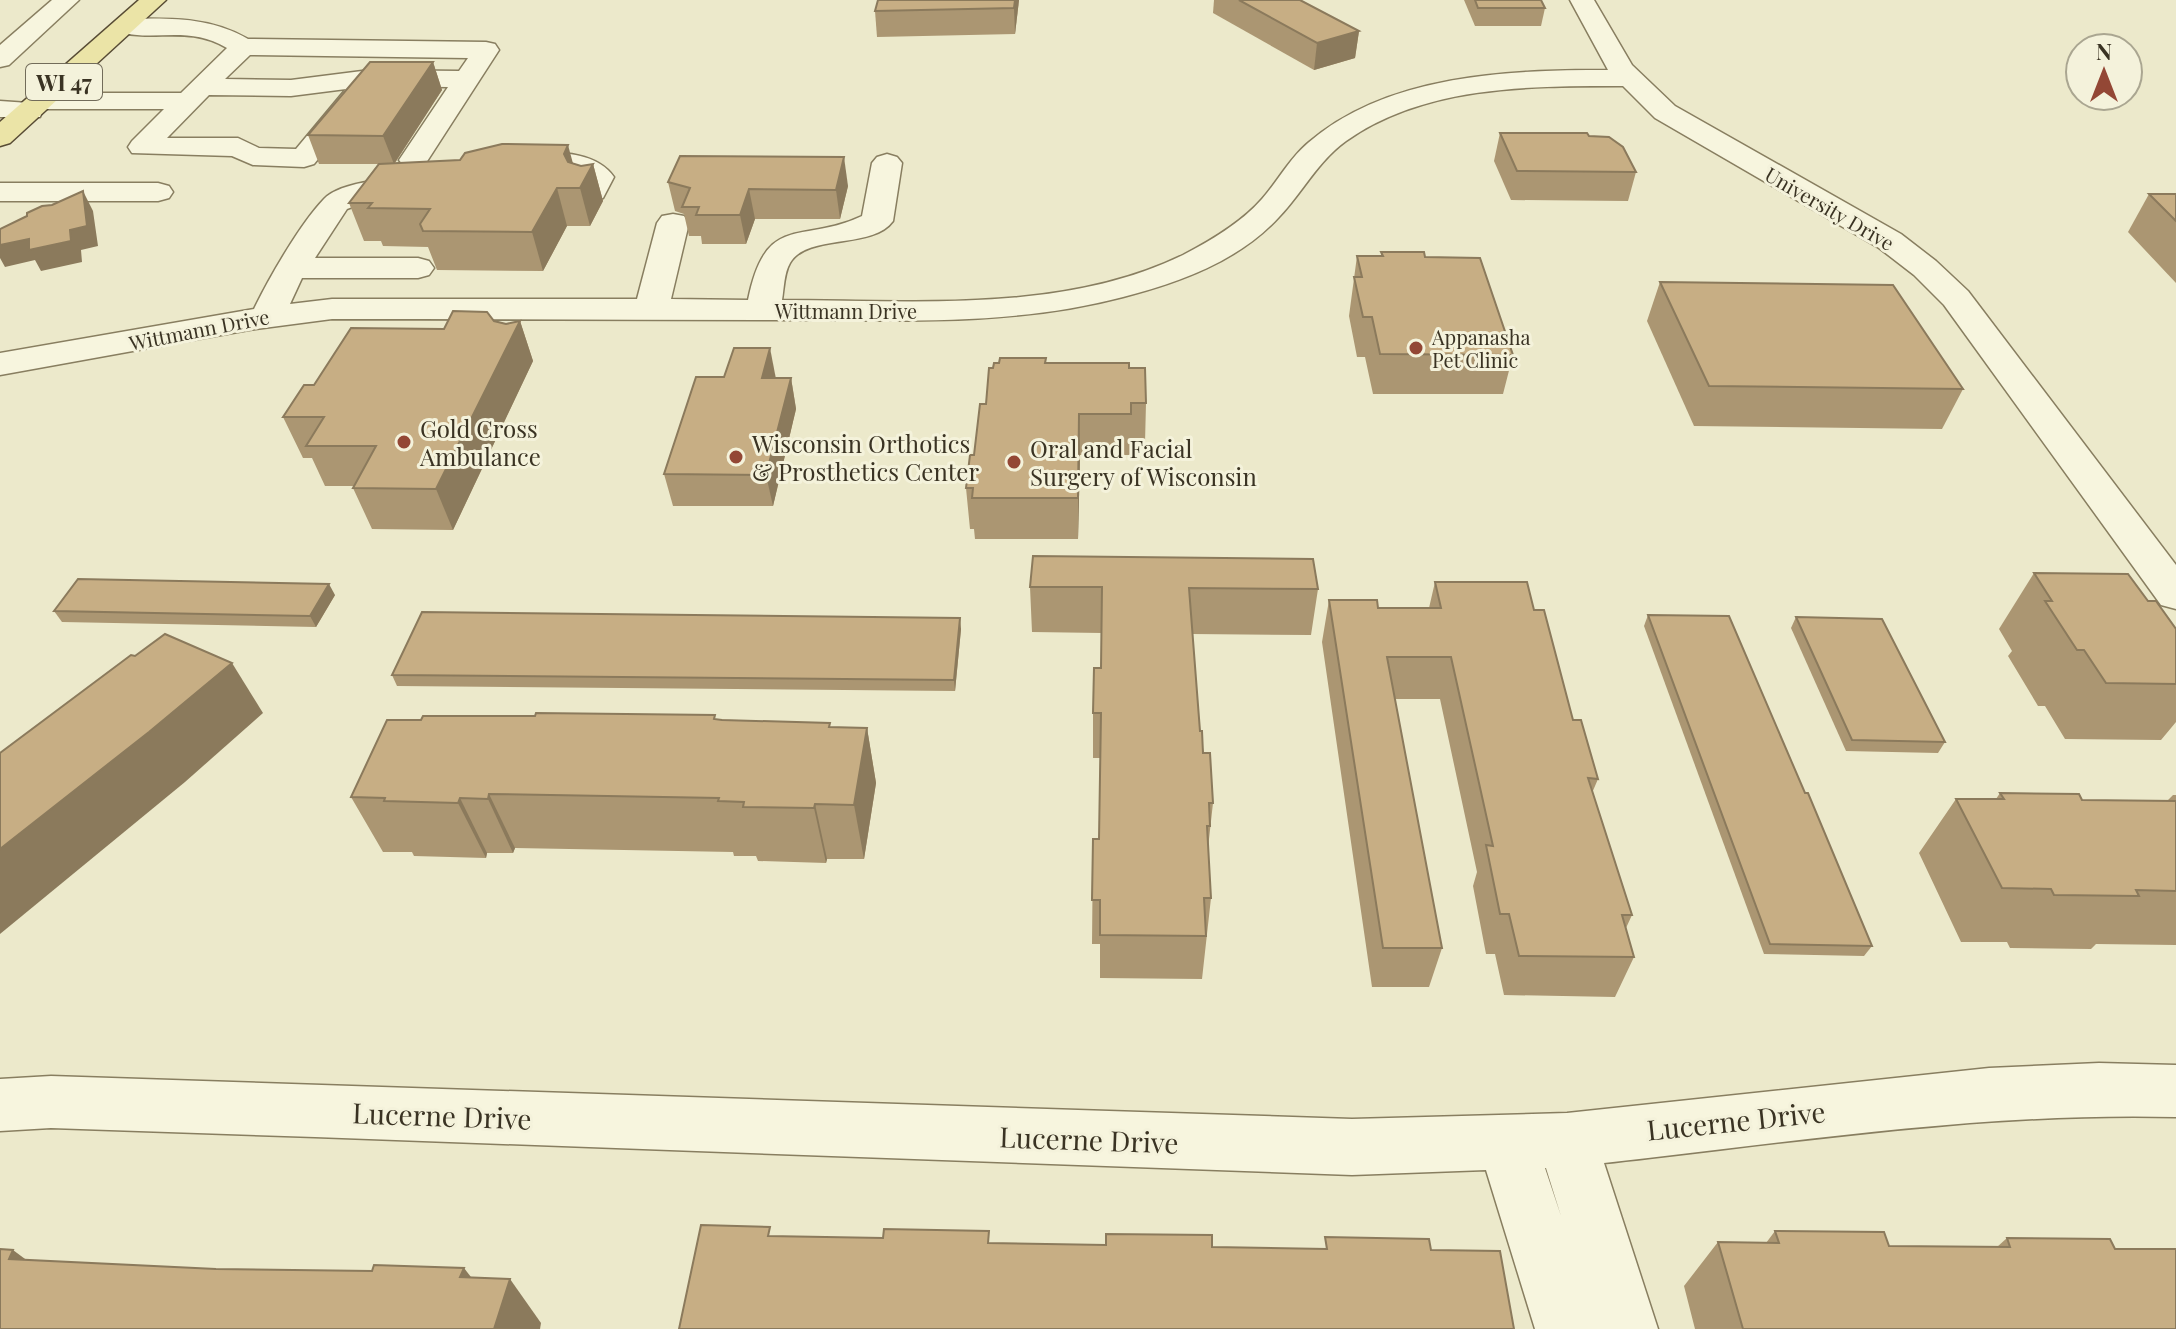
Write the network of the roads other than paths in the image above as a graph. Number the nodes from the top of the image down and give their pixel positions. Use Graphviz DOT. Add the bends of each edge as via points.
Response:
graph roads {
  1 [pos="67,0"];
  2 [pos="154,0"];
  3 [pos="1582,0"];
  4 [pos="127,27"];
  5 [pos="243,47"];
  6 [pos="0,59"];
  7 [pos="370,78"];
  8 [pos="1629,78"];
  9 [pos="467,79"];
  10 [pos="291,88"];
  11 [pos="195,94"];
  12 [pos="36,106"];
  13 [pos="0,109"];
  14 [pos="0,137"];
  15 [pos="238,147"];
  16 [pos="414,160"];
  17 [pos="887,163"];
  18 [pos="487,174"];
  19 [pos="439,188"];
  20 [pos="0,192"];
  21 [pos="158,192"];
  22 [pos="592,192"];
  23 [pos="673,223"];
  24 [pos="292,268"];
  25 [pos="418,268"];
  26 [pos="541,308"];
  27 [pos="652,308"];
  28 [pos="763,309"];
  29 [pos="268,316"];
  30 [pos="525,340"];
  31 [pos="0,364"];
  32 [pos="2176,595"];
  33 [pos="2176,1091"];
  34 [pos="0,1105"];
  35 [pos="1567,1140"];
  36 [pos="1507,1143"];
  37 [pos="1567,1329"];
  38 [pos="1626,1329"];
  1 -- 6 [label="street"];
  2 -- 4 [label="main road, WI 47"];
  3 -- 8 [label="street, University Drive"];
  4 -- 5 [label="street" via="191,26 219,31"];
  4 -- 12 [label="main road, WI 47"];
  5 -- 9 [label="street" via="486,50"];
  5 -- 11 [label="street"];
  7 -- 9 [label="street"];
  7 -- 10 [label="street"];
  7 -- 15 [label="street" via="304,158 253,156"];
  8 -- 28 [label="street, Wittmann Drive" via="1482,84 1372,115 1322,145 1265,214 1235,237 1162,274 1114,289 969,309"];
  8 -- 32 [label="street, University Drive" via="1688,128 1854,218 1925,268 1956,298"];
  9 -- 16 [label="street"];
  10 -- 11 [label="street"];
  10 -- 15 [label="street"];
  11 -- 12 [label="street"];
  11 -- 15 [label="street" via="142,147"];
  12 -- 13 [label="street"];
  12 -- 14 [label="main road, WI 47"];
  17 -- 28 [label="street" via="877,221 788,246 774,261"];
  18 -- 22 [label="street" via="520,163 575,164 599,177"];
  19 -- 24 [label="street" via="375,188 336,203"];
  20 -- 21 [label="street"];
  23 -- 27 [label="street"];
  24 -- 25 [label="street"];
  24 -- 29 [label="street"];
  26 -- 27 [label="street, Wittmann Drive"];
  26 -- 29 [label="street, Wittmann Drive" via="360,307"];
  26 -- 30 [label="street"];
  27 -- 28 [label="street, Wittmann Drive"];
  29 -- 31 [label="street, Wittmann Drive"];
  33 -- 35 [label="street, Lucerne Drive" via="1989,1094"];
  34 -- 36 [label="street, Lucerne Drive" via="284,1109 1352,1147"];
  35 -- 36 [label="street, Lucerne Drive"];
  35 -- 38 [label="street"];
  36 -- 37 [label="street"];
}
